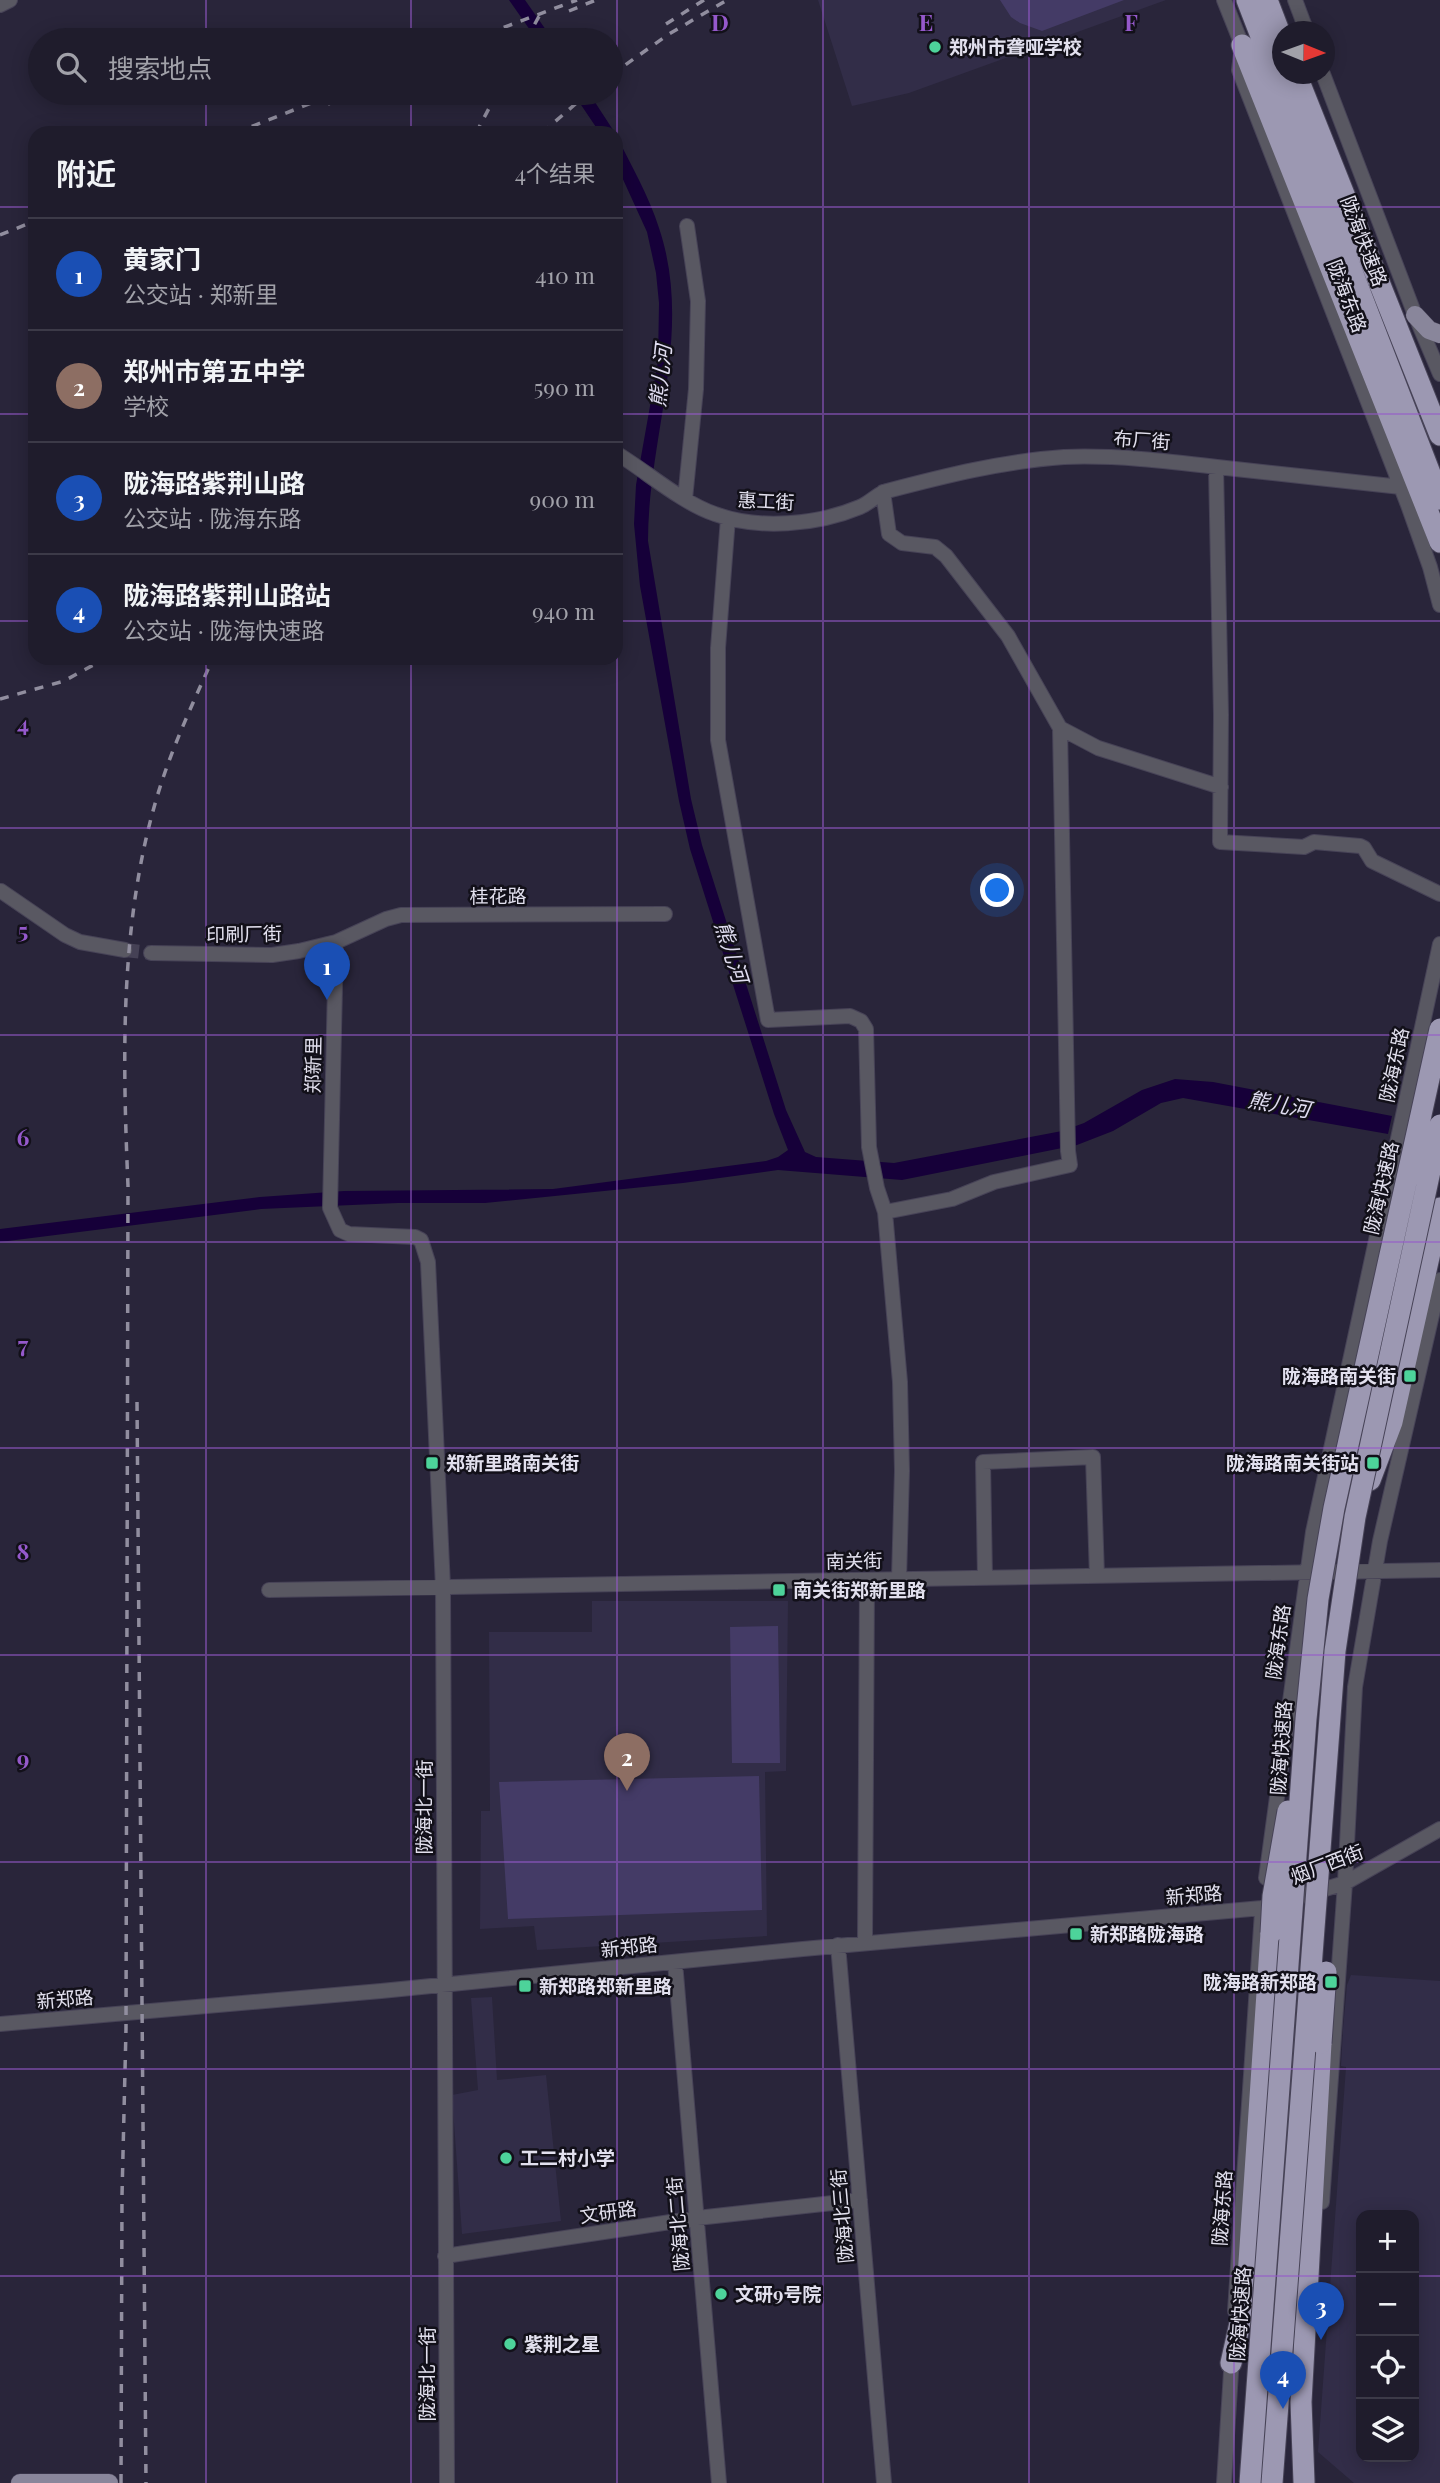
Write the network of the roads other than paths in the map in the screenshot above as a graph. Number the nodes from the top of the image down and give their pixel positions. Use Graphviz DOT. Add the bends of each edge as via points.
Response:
graph roads {
  1 [pos="10,0"];
  2 [pos="1224,0"];
  3 [pos="1247,0"];
  4 [pos="1267,0"];
  5 [pos="1295,0"];
  6 [pos="0,5"];
  7 [pos="1276,21"];
  8 [pos="1303,21"];
  9 [pos="1242,45"];
  10 [pos="1300,84"];
  11 [pos="1327,84"];
  12 [pos="687,226"];
  13 [pos="1415,316"];
  14 [pos="1440,334"];
  15 [pos="1440,374"];
  16 [pos="1440,435"];
  17 [pos="623,457"];
  18 [pos="1216,467"];
  19 [pos="1401,486"];
  20 [pos="883,492"];
  21 [pos="685,499"];
  22 [pos="1440,499"];
  23 [pos="728,518"];
  24 [pos="1440,542"];
  25 [pos="1440,606"];
  26 [pos="1060,728"];
  27 [pos="1221,787"];
  28 [pos="1,891"];
  29 [pos="1440,894"];
  30 [pos="665,914"];
  31 [pos="336,942"];
  32 [pos="1440,944"];
  33 [pos="125,950"];
  34 [pos="151,953"];
  35 [pos="1440,1029"];
  36 [pos="1440,1125"];
  37 [pos="330,1208"];
  38 [pos="1440,1208"];
  39 [pos="885,1212"];
  40 [pos="1440,1280"];
  41 [pos="1355,1517"];
  42 [pos="1440,1570"];
  43 [pos="1374,1571"];
  44 [pos="1306,1572"];
  45 [pos="1097,1576"];
  46 [pos="985,1577"];
  47 [pos="899,1579"];
  48 [pos="867,1580"];
  49 [pos="443,1587"];
  50 [pos="269,1590"];
  51 [pos="1306,1719"];
  52 [pos="1330,1721"];
  53 [pos="1440,1829"];
  54 [pos="1345,1882"];
  55 [pos="1262,1908"];
  56 [pos="865,1943"];
  57 [pos="838,1945"];
  58 [pos="675,1962"];
  59 [pos="444,1985"];
  60 [pos="0,2024"];
  61 [pos="860,2200"];
  62 [pos="697,2218"];
  63 [pos="445,2256"];
  64 [pos="1231,2363"];
  65 [pos="1304,2482"];
  66 [pos="20,2483"];
  67 [pos="109,2483"];
  68 [pos="447,2483"];
  69 [pos="719,2483"];
  70 [pos="884,2483"];
  71 [pos="1224,2483"];
  72 [pos="1250,2483"];
  73 [pos="1272,2483"];
  1 -- 6 [label="street"];
  2 -- 9 [label="street, 陇海东路"];
  3 -- 22 [label="highway, 陇海快速路"];
  4 -- 7 [label="highway"];
  5 -- 8 [label="street"];
  9 -- 19 [label="street, 陇海东路" via="1239,70"];
  9 -- 24 [label="highway"];
  10 -- 16 [label="highway, 陇海快速路"];
  11 -- 13 [label="street"];
  12 -- 21 [label="street" via="698,301 696,389"];
  13 -- 14 [label="main road"];
  13 -- 15 [label="street"];
  17 -- 21 [label="street, 惠工街"];
  18 -- 19 [label="street, 布厂街"];
  18 -- 20 [label="street, 布厂街" via="1127,458 1032,460"];
  18 -- 27 [label="street"];
  19 -- 25 [label="street, 陇海东路"];
  20 -- 23 [label="street, 惠工街" via="861,507 807,521 765,523"];
  20 -- 26 [label="street" via="889,534 902,543 935,547 946,556 1008,636"];
  21 -- 23 [label="street, 惠工街"];
  23 -- 39 [label="street" via="718,648 718,740 768,1020 850,1016 866,1029 869,1147"];
  26 -- 27 [label="street" via="1098,748"];
  26 -- 39 [label="street" via="1070,1165 995,1182 952,1199"];
  27 -- 29 [label="street" via="1220,842 1360,846 1372,861"];
  28 -- 33 [label="street" via="72,939"];
  30 -- 31 [label="street, 桂花路" via="401,915"];
  31 -- 34 [label="street, 印刷厂街" via="272,955"];
  31 -- 37 [label="street, 郑新里"];
  32 -- 44 [label="street, 陇海东路"];
  35 -- 51 [label="highway, 陇海快速路, bridge" via="1334,1508 1315,1621"];
  36 -- 41 [label="highway, bridge"];
  37 -- 49 [label="street, 陇海北一街" via="340,1230 349,1234 415,1237 425,1249"];
  38 -- 41 [label="highway, bridge" via="1392,1422"];
  39 -- 47 [label="street" via="900,1382"];
  40 -- 43 [label="street"];
  41 -- 52 [label="highway, bridge" via="1336,1639"];
  42 -- 43 [label="street, 南关街"];
  43 -- 44 [label="street, 南关街"];
  43 -- 54 [label="street" via="1355,1687"];
  44 -- 45 [label="street, 南关街"];
  44 -- 55 [label="street, 陇海东路"];
  45 -- 46 [label="street, 南关街"];
  45 -- 46 [label="street" via="1093,1457 983,1462"];
  46 -- 47 [label="street, 南关街"];
  47 -- 48 [label="street, 南关街"];
  48 -- 49 [label="street, 南关街"];
  48 -- 56 [label="street"];
  49 -- 50 [label="street, 南关街"];
  49 -- 59 [label="street, 陇海北一街"];
  51 -- 64 [label="highway, bridge" via="1273,1896 1247,2292"];
  51 -- 72 [label="highway, 陇海快速路, bridge"];
  52 -- 65 [label="highway, bridge" via="1336,1790 1301,2402"];
  52 -- 73 [label="highway, bridge"];
  53 -- 54 [label="street, 烟厂西街"];
  54 -- 55 [label="street, 烟厂西街"];
  54 -- 65 [label="street"];
  55 -- 56 [label="street, 新郑路"];
  55 -- 64 [label="street, 陇海东路"];
  56 -- 57 [label="street, 新郑路"];
  57 -- 58 [label="street, 新郑路"];
  57 -- 61 [label="street, 陇海北三街"];
  58 -- 59 [label="street, 新郑路"];
  58 -- 62 [label="street, 陇海北二街"];
  59 -- 60 [label="street, 新郑路"];
  59 -- 63 [label="street, 陇海北一街"];
  61 -- 62 [label="street, 文研路"];
  61 -- 70 [label="street, 陇海北三街"];
  62 -- 63 [label="street, 文研路"];
  62 -- 69 [label="street, 陇海北二街"];
  63 -- 68 [label="street, 陇海北一街"];
  64 -- 71 [label="street, 陇海东路"];
  66 -- 67 [label="main road"];
}
